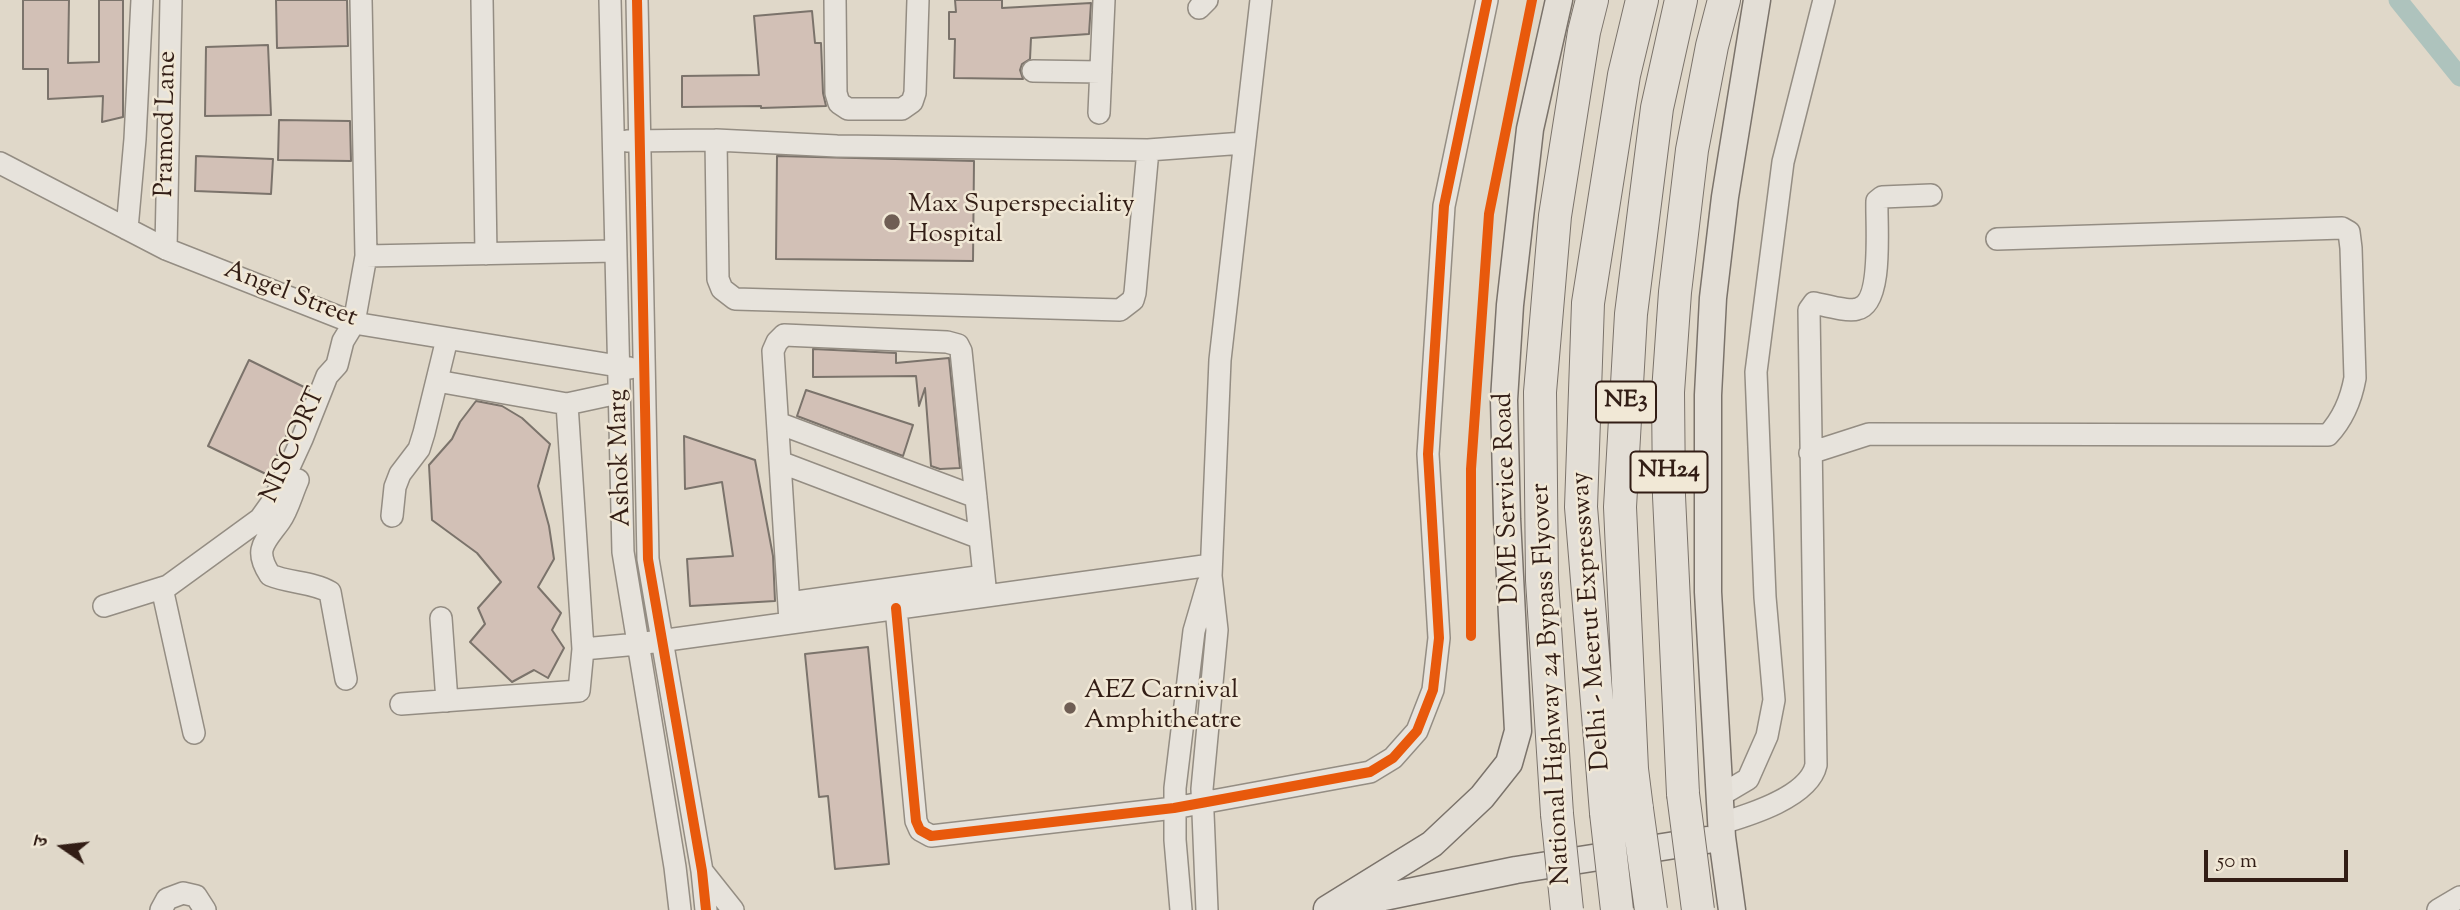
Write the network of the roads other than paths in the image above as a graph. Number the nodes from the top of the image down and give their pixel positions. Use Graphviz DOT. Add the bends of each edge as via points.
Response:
graph roads {
  1 [pos="142,0"];
  2 [pos="171,0"];
  3 [pos="361,0"];
  4 [pos="482,0"];
  5 [pos="610,0"];
  6 [pos="637,0"];
  7 [pos="835,0"];
  8 [pos="918,0"];
  9 [pos="1104,0"];
  10 [pos="1261,0"];
  11 [pos="1487,0"];
  12 [pos="1559,0"];
  13 [pos="1592,0"];
  14 [pos="1642,0"];
  15 [pos="1681,0"];
  16 [pos="1724,0"];
  17 [pos="1746,0"];
  18 [pos="1757,0"];
  19 [pos="1824,0"];
  20 [pos="1033,71"];
  21 [pos="1101,72"];
  22 [pos="1700,105"];
  23 [pos="1099,113"];
  24 [pos="716,140"];
  25 [pos="613,141"];
  26 [pos="640,141"];
  27 [pos="1244,143"];
  28 [pos="1148,150"];
  29 [pos="0,163"];
  30 [pos="1931,195"];
  31 [pos="127,229"];
  32 [pos="1997,239"];
  33 [pos="166,249"];
  34 [pos="615,251"];
  35 [pos="486,254"];
  36 [pos="366,256"];
  37 [pos="354,323"];
  38 [pos="447,339"];
  39 [pos="337,365"];
  40 [pos="617,366"];
  41 [pos="642,370"];
  42 [pos="437,382"];
  43 [pos="618,393"];
  44 [pos="566,404"];
  45 [pos="778,424"];
  46 [pos="1810,453"];
  47 [pos="780,462"];
  48 [pos="976,497"];
  49 [pos="392,516"];
  50 [pos="980,538"];
  51 [pos="1211,571"];
  52 [pos="985,586"];
  53 [pos="162,588"];
  54 [pos="852,604"];
  55 [pos="104,606"];
  56 [pos="896,608"];
  57 [pos="790,613"];
  58 [pos="441,618"];
  59 [pos="662,640"];
  60 [pos="638,644"];
  61 [pos="583,649"];
  62 [pos="346,679"];
  63 [pos="447,701"];
  64 [pos="401,704"];
  65 [pos="194,733"];
  66 [pos="1721,794"];
  67 [pos="1203,802"];
  68 [pos="1174,808"];
  69 [pos="1722,830"];
  70 [pos="675,867"];
  71 [pos="702,871"];
  72 [pos="2460,897"];
  73 [pos="1731,907"];
  74 [pos="1323,909"];
  75 [pos="161,910"];
  76 [pos="205,910"];
  77 [pos="667,910"];
  78 [pos="680,910"];
  79 [pos="706,910"];
  80 [pos="733,910"];
  81 [pos="1181,910"];
  82 [pos="1207,910"];
  83 [pos="1567,910"];
  84 [pos="1617,910"];
  85 [pos="1651,910"];
  86 [pos="1685,910"];
  87 [pos="1698,910"];
  88 [pos="2438,910"];
  1 -- 31 [label="street"];
  2 -- 33 [label="street, Pramod Lane"];
  3 -- 36 [label="street, NISCORT"];
  4 -- 35 [label="street"];
  5 -- 25 [label="street, Ashok Marg"];
  6 -- 26 [label="street, Ashok Marg"];
  7 -- 8 [label="street" via="839,103 848,109 902,109 915,93"];
  9 -- 21 [label="street"];
  10 -- 27 [label="street"];
  11 -- 67 [label="street" via="1444,206 1428,454 1439,638 1433,690 1417,731 1393,758 1370,772"];
  12 -- 74 [label="main road, DME Service Road" via="1530,129 1504,400 1518,730 1509,763 1482,797 1432,844"];
  13 -- 83 [label="highway, National Highway 24 Bypass Flyover, bridge" via="1555,216 1541,392 1542,580"];
  14 -- 84 [label="highway, Delhi - Meerut Expressway / NE3, bridge" via="1625,75 1588,303 1581,507"];
  15 -- 85 [label="highway, Delhi - Meerut Expressway / NE3, bridge" via="1657,108 1631,314 1620,507 1632,769"];
  16 -- 22 [label="highway"];
  17 -- 22 [label="highway"];
  18 -- 66 [label="main road" via="1725,197 1708,395 1707,592"];
  19 -- 66 [label="street" via="1783,163 1756,372 1774,700 1767,736 1748,779"];
  20 -- 21 [label="street"];
  21 -- 23 [label="street"];
  22 -- 87 [label="highway, NH24, bridge" via="1675,292 1668,392 1683,794"];
  24 -- 26 [label="street"];
  24 -- 28 [label="street"];
  24 -- 28 [label="street" via="719,279 722,289 735,299 1120,310 1135,293"];
  25 -- 26 [label="street"];
  25 -- 34 [label="street, Ashok Marg"];
  26 -- 41 [label="street, Ashok Marg"];
  27 -- 28 [label="street"];
  27 -- 51 [label="street" via="1220,360"];
  29 -- 31 [label="street, Angel Street"];
  30 -- 46 [label="street" via="1877,201 1875,286 1869,303 1857,310 1814,303 1809,310"];
  31 -- 33 [label="street, Angel Street"];
  32 -- 46 [label="street" via="2342,228 2349,232 2351,248 2352,395 2328,435 1869,434"];
  33 -- 37 [label="street, Angel Street"];
  34 -- 35 [label="street"];
  34 -- 40 [label="street, Ashok Marg"];
  35 -- 36 [label="street"];
  36 -- 37 [label="street, NISCORT"];
  37 -- 38 [label="street, Angel Street"];
  37 -- 39 [label="street, NISCORT"];
  38 -- 40 [label="street, Angel Street"];
  38 -- 42 [label="street"];
  39 -- 53 [label="street, NISCORT" via="327,376 275,498 260,519"];
  39 -- 62 [label="street" via="340,376 326,420 280,520 263,544 261,558 270,575 330,592"];
  40 -- 41 [label="street, Angel Street"];
  40 -- 43 [label="street, Ashok Marg"];
  41 -- 59 [label="street, Ashok Marg" via="648,559"];
  42 -- 44 [label="street"];
  42 -- 49 [label="street" via="419,449 395,487"];
  43 -- 44 [label="street"];
  43 -- 60 [label="street, Ashok Marg" via="622,552"];
  44 -- 61 [label="street"];
  45 -- 47 [label="street"];
  45 -- 48 [label="street"];
  45 -- 48 [label="street" via="773,351 784,335 953,343 961,351"];
  46 -- 69 [label="street" via="1814,774 1780,801"];
  47 -- 50 [label="street"];
  47 -- 57 [label="street"];
  48 -- 50 [label="street"];
  50 -- 52 [label="street"];
  51 -- 52 [label="street"];
  51 -- 67 [label="street" via="1217,630"];
  51 -- 68 [label="street" via="1194,631"];
  52 -- 54 [label="street"];
  52 -- 56 [label="street"];
  53 -- 55 [label="street, NISCORT"];
  53 -- 65 [label="street"];
  54 -- 56 [label="street"];
  54 -- 57 [label="street"];
  56 -- 68 [label="street" via="916,821 924,834"];
  57 -- 59 [label="street"];
  58 -- 63 [label="street"];
  59 -- 60 [label="street"];
  59 -- 71 [label="street, Ashok Marg"];
  60 -- 61 [label="street"];
  60 -- 70 [label="street, Ashok Marg"];
  61 -- 63 [label="street" via="579,691"];
  63 -- 64 [label="street"];
  66 -- 69 [label="main road"];
  67 -- 68 [label="street"];
  67 -- 82 [label="street"];
  68 -- 81 [label="street"];
  69 -- 73 [label="main road"];
  69 -- 74 [label="main road"];
  70 -- 77 [label="street"];
  70 -- 78 [label="street, Ashok Marg"];
  71 -- 79 [label="street, Ashok Marg"];
  71 -- 80 [label="street"];
  72 -- 88 [label="street"];
  73 -- 86 [label="main road"];
  75 -- 76 [label="street" via="167,898 183,893 196,896"];
}
